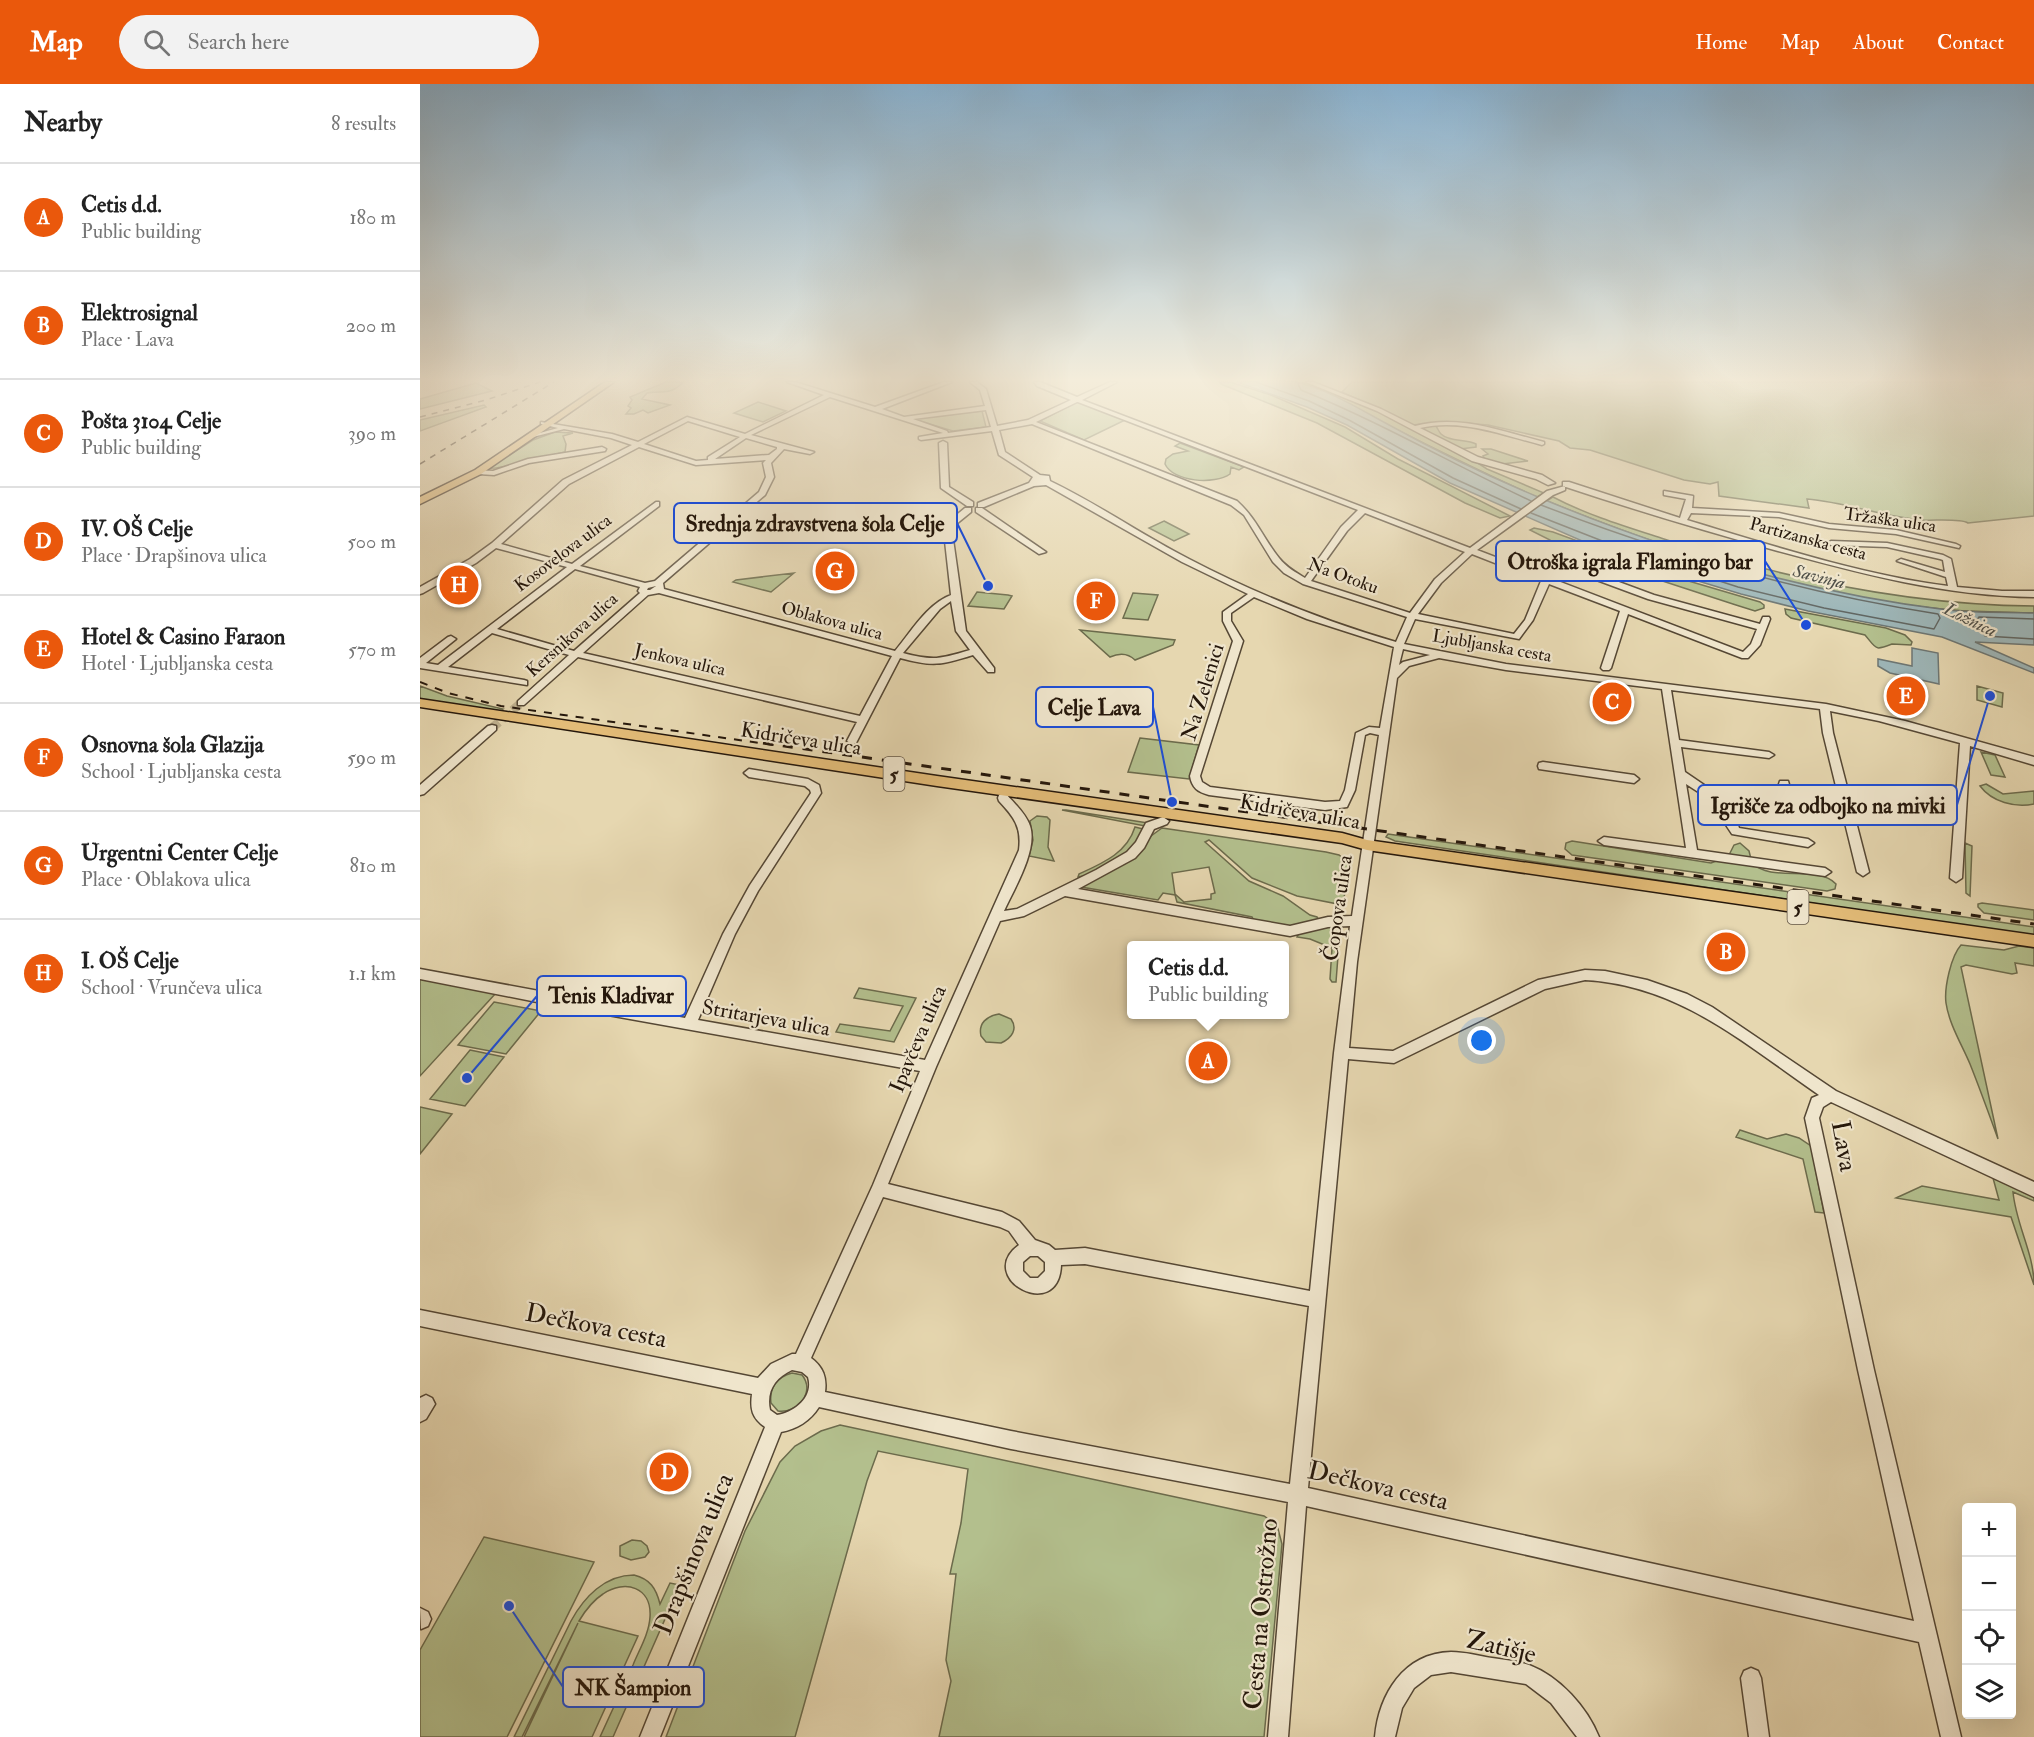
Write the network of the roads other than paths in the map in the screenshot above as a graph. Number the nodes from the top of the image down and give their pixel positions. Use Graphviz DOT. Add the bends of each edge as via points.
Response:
graph roads {
  1 [pos="493,459"];
  2 [pos="494,459"];
  3 [pos="539,459"];
  4 [pos="607,459"];
  5 [pos="681,459"];
  6 [pos="751,459"];
  7 [pos="770,459"];
  8 [pos="944,459"];
  9 [pos="1010,459"];
  10 [pos="1124,459"];
  11 [pos="1232,459"];
  12 [pos="1475,459"];
  13 [pos="474,472"];
  14 [pos="1036,481"];
  15 [pos="1557,487"];
  16 [pos="1667,493"];
  17 [pos="420,495"];
  18 [pos="420,501"];
  19 [pos="656,504"];
  20 [pos="969,507"];
  21 [pos="980,507"];
  22 [pos="1363,510"];
  23 [pos="1688,510"];
  24 [pos="1682,522"];
  25 [pos="1828,526"];
  26 [pos="1831,543"];
  27 [pos="495,546"];
  28 [pos="1956,546"];
  29 [pos="1471,551"];
  30 [pos="1042,552"];
  31 [pos="1540,554"];
  32 [pos="1901,561"];
  33 [pos="1834,564"];
  34 [pos="573,567"];
  35 [pos="1591,574"];
  36 [pos="1951,576"];
  37 [pos="1546,580"];
  38 [pos="1306,582"];
  39 [pos="658,587"];
  40 [pos="645,589"];
  41 [pos="1953,589"];
  42 [pos="1573,590"];
  43 [pos="420,591"];
  44 [pos="2034,594"];
  45 [pos="1252,595"];
  46 [pos="955,596"];
  47 [pos="1625,610"];
  48 [pos="1408,615"];
  49 [pos="490,630"];
  50 [pos="450,639"];
  51 [pos="1399,645"];
  52 [pos="975,651"];
  53 [pos="575,654"];
  54 [pos="897,655"];
  55 [pos="1443,656"];
  56 [pos="420,664"];
  57 [pos="440,668"];
  58 [pos="1606,668"];
  59 [pos="991,670"];
  60 [pos="1392,678"];
  61 [pos="524,683"];
  62 [pos="1666,687"];
  63 [pos="420,703"];
  64 [pos="521,703"];
  65 [pos="1825,707"];
  66 [pos="420,710"];
  67 [pos="864,720"];
  68 [pos="492,728"];
  69 [pos="1384,732"];
  70 [pos="852,741"];
  71 [pos="1965,741"];
  72 [pos="1675,743"];
  73 [pos="1769,755"];
  74 [pos="2034,761"];
  75 [pos="1544,766"];
  76 [pos="749,773"];
  77 [pos="1681,775"];
  78 [pos="1634,779"];
  79 [pos="1784,784"];
  80 [pos="420,791"];
  81 [pos="1003,798"];
  82 [pos="1726,806"];
  83 [pos="1162,821"];
  84 [pos="1604,842"];
  85 [pos="1808,843"];
  86 [pos="1367,845"];
  87 [pos="1692,853"];
  88 [pos="1826,872"];
  89 [pos="1863,872"];
  90 [pos="1956,878"];
  91 [pos="1066,889"];
  92 [pos="995,916"];
  93 [pos="1357,921"];
  94 [pos="2034,941"];
  95 [pos="420,974"];
  96 [pos="689,1025"];
  97 [pos="1341,1053"];
  98 [pos="928,1066"];
  99 [pos="1831,1095"];
  100 [pos="879,1189"];
  101 [pos="2034,1190"];
  102 [pos="1031,1248"];
  103 [pos="1053,1258"];
  104 [pos="1317,1300"];
  105 [pos="420,1318"];
  106 [pos="801,1362"];
  107 [pos="762,1387"];
  108 [pos="815,1398"];
  109 [pos="775,1424"];
  110 [pos="1298,1496"];
  111 [pos="1927,1634"];
  112 [pos="1751,1678"];
  113 [pos="650,1737"];
  114 [pos="1278,1737"];
  115 [pos="1385,1737"];
  116 [pos="1589,1737"];
  117 [pos="1759,1737"];
  118 [pos="1951,1737"];
  1 -- 13 [label="main road"];
  2 -- 13 [label="main road"];
  3 -- 13 [label="street" via="494,473"];
  4 -- 27 [label="street" via="566,482"];
  5 -- 6 [label="street" via="706,464"];
  7 -- 39 [label="street" via="770,477 762,493"];
  8 -- 20 [label="street" via="945,488"];
  9 -- 14 [label="street, Ljubljanska cesta"];
  10 -- 38 [label="street, Na Otoku" via="1234,503 1246,514 1276,560"];
  11 -- 22 [label="street"];
  12 -- 15 [label="street" via="1539,477"];
  13 -- 17 [label="main road"];
  13 -- 18 [label="main road"];
  14 -- 21 [label="street"];
  14 -- 45 [label="street, Ljubljanska cesta" via="1046,478 1196,567"];
  15 -- 24 [label="street, Partizanska cesta" via="1579,489"];
  15 -- 29 [label="street, Čopova ulica"];
  16 -- 23 [label="street" via="1690,498"];
  19 -- 34 [label="street, Kosovelova ulica"];
  20 -- 21 [label="street"];
  20 -- 46 [label="street" via="948,532"];
  21 -- 30 [label="street"];
  22 -- 29 [label="street"];
  22 -- 38 [label="street" via="1344,529"];
  23 -- 24 [label="street"];
  23 -- 25 [label="street, Tržaška ulica" via="1779,515"];
  24 -- 33 [label="street, Partizanska cesta"];
  25 -- 26 [label="street"];
  25 -- 28 [label="street, Tržaška ulica" via="1896,532"];
  26 -- 33 [label="street"];
  26 -- 36 [label="street" via="1887,545 1943,557"];
  27 -- 34 [label="street"];
  27 -- 43 [label="street"];
  29 -- 37 [label="street"];
  29 -- 48 [label="street, Čopova ulica" via="1434,583"];
  31 -- 35 [label="street"];
  32 -- 36 [label="street"];
  33 -- 41 [label="street, Partizanska cesta"];
  34 -- 40 [label="street"];
  34 -- 49 [label="street, Kosovelova ulica"];
  35 -- 42 [label="street"];
  35 -- 47 [label="street" via="1651,597 1764,623 1755,645 1745,656"];
  36 -- 41 [label="street"];
  37 -- 42 [label="street"];
  37 -- 48 [label="street, Na Otoku" via="1528,621 1516,637"];
  38 -- 48 [label="street, Na Otoku"];
  39 -- 40 [label="street, Kersnikova ulica"];
  39 -- 54 [label="street, Oblakova ulica"];
  40 -- 53 [label="street, Kersnikova ulica"];
  41 -- 44 [label="street, Partizanska cesta" via="1998,595"];
  42 -- 47 [label="street"];
  45 -- 51 [label="street, Ljubljanska cesta" via="1321,622"];
  45 -- 69 [label="street, Na Zelenici" via="1227,612 1227,621 1238,641 1195,776 1199,787 1325,806 1342,804 1349,793 1361,734 1369,730"];
  46 -- 52 [label="street" via="961,631"];
  46 -- 54 [label="street" via="937,607"];
  47 -- 58 [label="street"];
  48 -- 51 [label="street, Čopova ulica"];
  49 -- 53 [label="street, Jenkova ulica"];
  49 -- 57 [label="street, Kosovelova ulica"];
  50 -- 56 [label="street"];
  51 -- 55 [label="street, Ljubljanska cesta"];
  51 -- 60 [label="street, Čopova ulica"];
  52 -- 54 [label="street, Oblakova ulica" via="932,663"];
  52 -- 59 [label="street"];
  53 -- 64 [label="street, Kersnikova ulica"];
  53 -- 67 [label="street, Jenkova ulica"];
  54 -- 67 [label="street"];
  55 -- 60 [label="street" via="1416,660"];
  55 -- 62 [label="street, Ljubljanska cesta"];
  56 -- 57 [label="street"];
  57 -- 61 [label="street"];
  60 -- 69 [label="street, Čopova ulica"];
  62 -- 65 [label="street, Ljubljanska cesta"];
  62 -- 72 [label="street"];
  63 -- 86 [label="main road, Kidričeva ulica / 5" via="1342,838"];
  65 -- 71 [label="street, Ljubljanska cesta" via="1896,721"];
  65 -- 89 [label="street"];
  66 -- 81 [label="main road, Kidričeva ulica / 5"];
  67 -- 70 [label="street"];
  68 -- 80 [label="street"];
  69 -- 86 [label="street, Čopova ulica"];
  71 -- 74 [label="street, Ljubljanska cesta"];
  71 -- 90 [label="street"];
  72 -- 73 [label="street"];
  72 -- 77 [label="street"];
  75 -- 78 [label="street"];
  76 -- 96 [label="street" via="808,783 816,793 767,865 734,925"];
  77 -- 82 [label="street"];
  77 -- 87 [label="street"];
  79 -- 82 [label="street" via="1792,813"];
  81 -- 83 [label="main road, Kidričeva ulica / 5"];
  81 -- 92 [label="street, Ipavčeva ulica" via="1021,817 1028,836"];
  82 -- 85 [label="street" via="1736,831"];
  83 -- 86 [label="main road, Kidričeva ulica / 5" via="1340,848"];
  83 -- 91 [label="street" via="1150,826 1131,855"];
  84 -- 87 [label="street"];
  86 -- 93 [label="street, Čopova ulica"];
  86 -- 94 [label="main road, 5"];
  87 -- 88 [label="street"];
  91 -- 92 [label="street" via="1020,913"];
  91 -- 93 [label="street" via="1290,931 1328,922"];
  92 -- 98 [label="street, Ipavčeva ulica"];
  93 -- 97 [label="street, Čopova ulica"];
  95 -- 96 [label="street, Stritarjeva ulica"];
  96 -- 98 [label="street, Stritarjeva ulica"];
  97 -- 99 [label="street, Lava" via="1394,1057 1543,984 1585,975 1605,976 1647,985 1690,1002"];
  97 -- 104 [label="street, Čopova ulica"];
  98 -- 100 [label="street, Ipavčeva ulica"];
  99 -- 101 [label="street"];
  99 -- 111 [label="street, Lava" via="1817,1103 1812,1118"];
  100 -- 102 [label="street" via="1002,1220 1014,1226"];
  100 -- 106 [label="street, Ipavčeva ulica"];
  102 -- 103 [label="street" via="1046,1250"];
  102 -- 103 [label="street" via="1021,1254 1016,1264 1016,1275 1026,1285 1038,1285 1048,1279"];
  103 -- 104 [label="street" via="1085,1256"];
  104 -- 110 [label="street, Cesta na Ostrožno"];
  105 -- 107 [label="street, Dečkova cesta"];
  106 -- 107 [label="street" via="783,1365"];
  106 -- 108 [label="street" via="814,1370"];
  107 -- 109 [label="street" via="762,1415"];
  108 -- 109 [label="street" via="794,1421"];
  108 -- 110 [label="street, Dečkova cesta"];
  109 -- 113 [label="street, Drapšinova ulica"];
  110 -- 111 [label="street, Dečkova cesta"];
  110 -- 114 [label="street, Cesta na Ostrožno"];
  111 -- 118 [label="street, Lava"];
  112 -- 117 [label="street"];
  115 -- 116 [label="street, Zatišje" via="1397,1697 1411,1675 1437,1663 1462,1662 1532,1676 1568,1704"];
}
